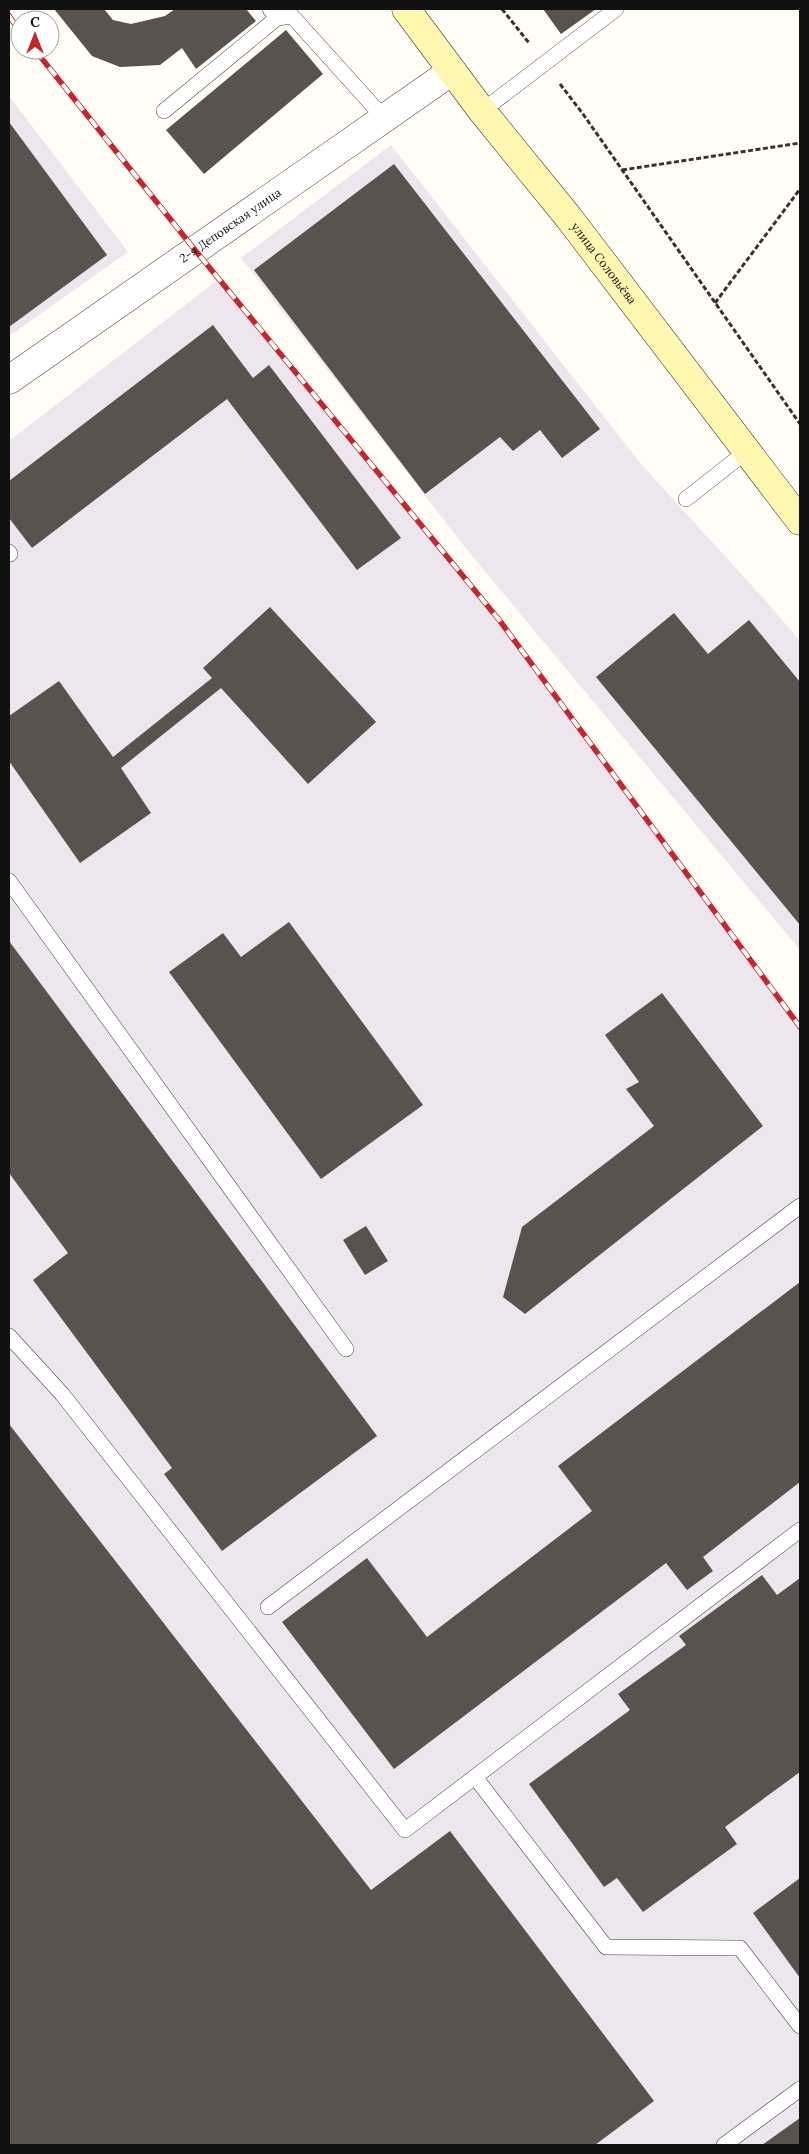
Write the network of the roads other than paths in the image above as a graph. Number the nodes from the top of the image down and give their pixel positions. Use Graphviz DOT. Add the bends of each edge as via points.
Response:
graph roads {
  1 [pos="406,9"];
  2 [pos="616,9"];
  3 [pos="274,13"];
  4 [pos="452,71"];
  5 [pos="164,111"];
  6 [pos="482,111"];
  7 [pos="384,118"];
  8 [pos="9,380"];
  9 [pos="747,451"];
  10 [pos="686,499"];
  11 [pos="800,521"];
  12 [pos="9,881"];
  13 [pos="800,1206"];
  14 [pos="9,1336"];
  15 [pos="346,1349"];
  16 [pos="800,1530"];
  17 [pos="268,1607"];
  18 [pos="475,1777"];
  19 [pos="800,2026"];
  20 [pos="800,2089"];
  21 [pos="724,2145"];
  1 -- 4 [label="street, улица Соловьёва"];
  2 -- 6 [label="lane"];
  3 -- 5 [label="lane"];
  3 -- 7 [label="lane" via="292,16"];
  4 -- 6 [label="street, улица Соловьёва"];
  4 -- 7 [label="street, 2-я Деповская улица"];
  6 -- 9 [label="street, улица Соловьёва" via="569,218"];
  7 -- 8 [label="street, 2-я Деповская улица"];
  9 -- 10 [label="lane"];
  9 -- 11 [label="street, улица Соловьёва"];
  12 -- 15 [label="lane"];
  13 -- 17 [label="lane"];
  14 -- 18 [label="lane" via="62,1394 405,1830"];
  16 -- 18 [label="lane"];
  18 -- 19 [label="lane" via="606,1947 740,1948"];
  20 -- 21 [label="lane"];
}
